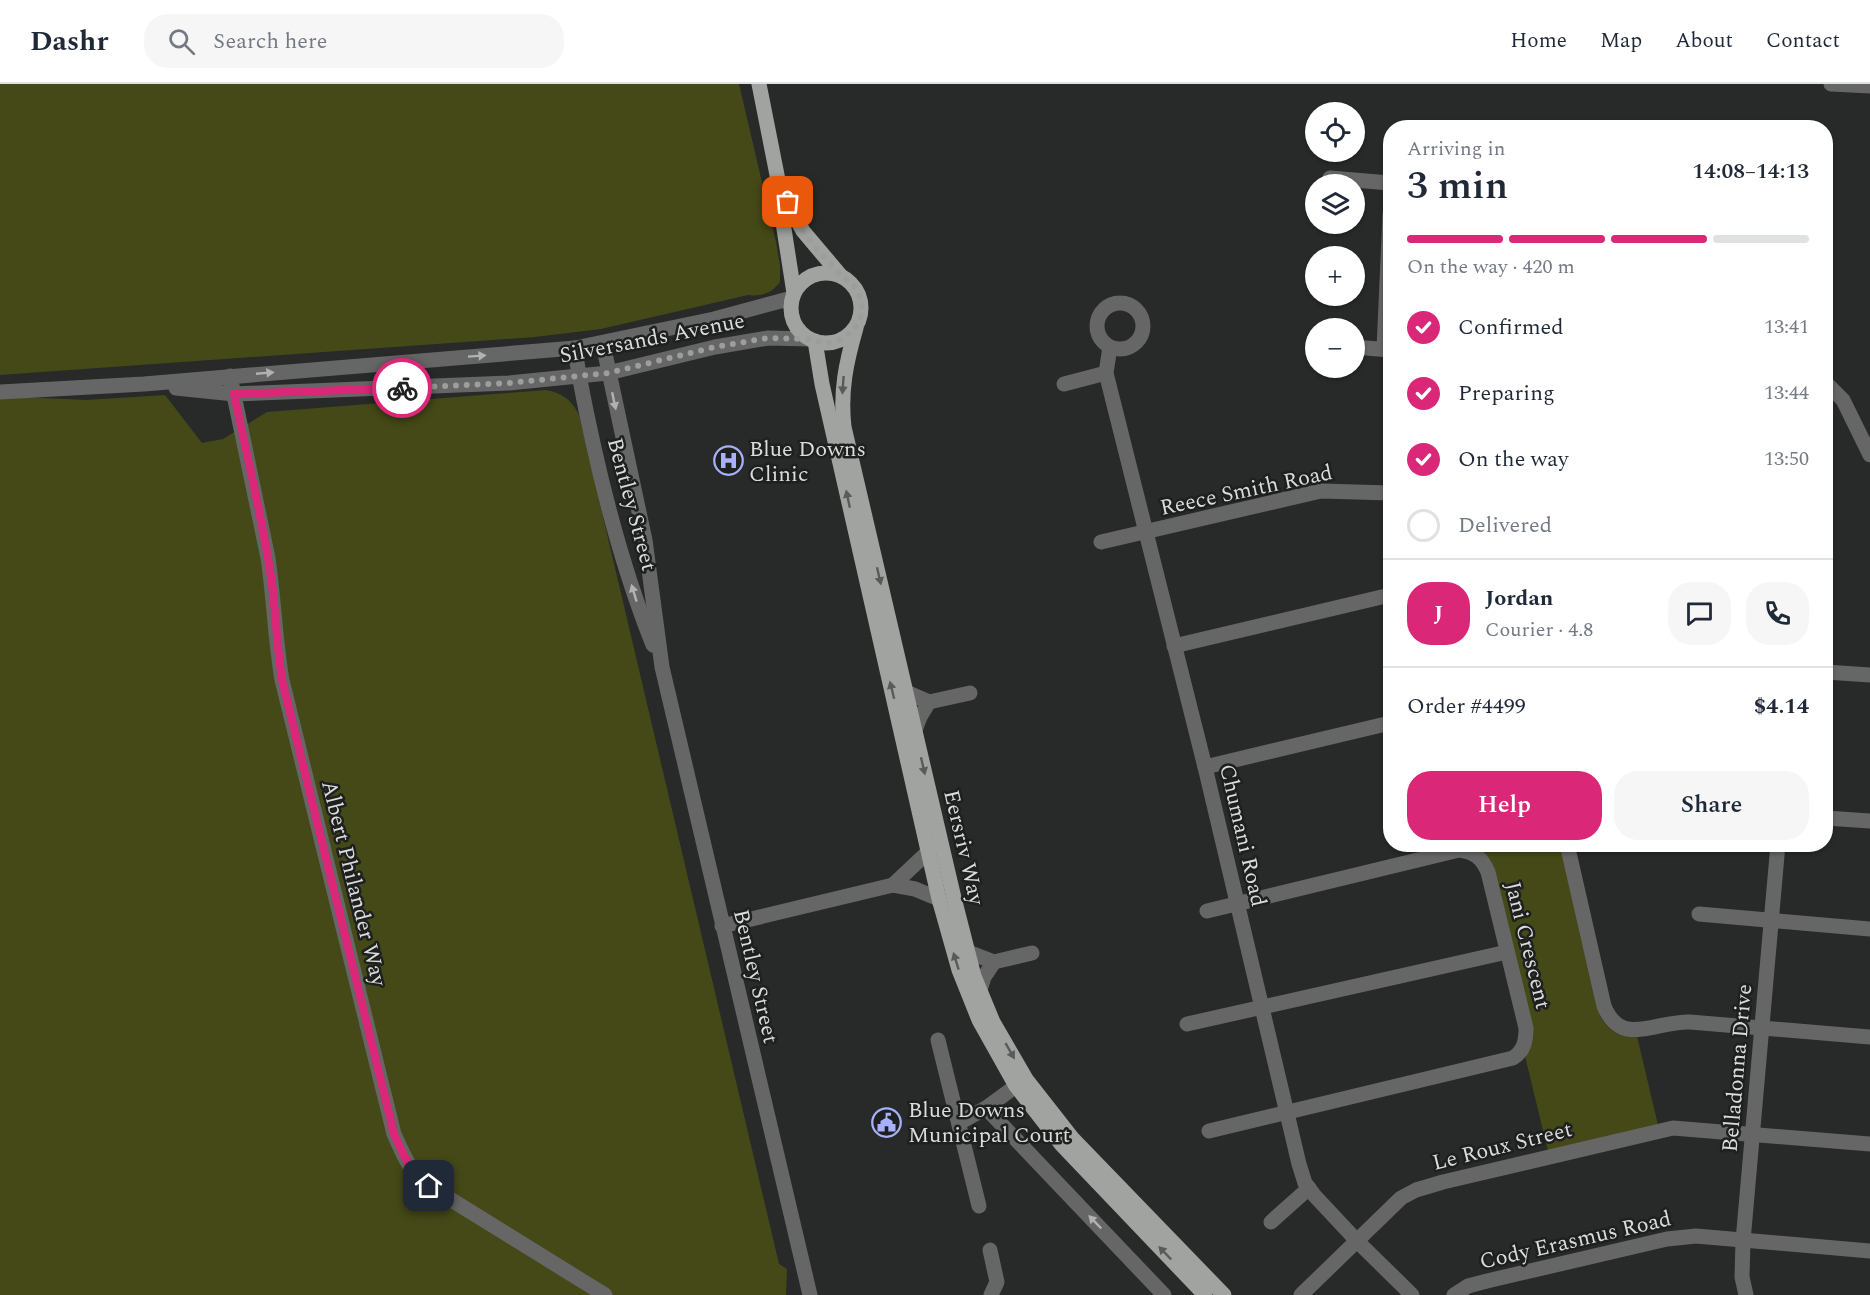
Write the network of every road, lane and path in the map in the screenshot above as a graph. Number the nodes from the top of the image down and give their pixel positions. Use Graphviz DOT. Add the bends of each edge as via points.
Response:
graph roads {
  1 [pos="759,84"];
  2 [pos="1831,84"];
  3 [pos="1870,86"];
  4 [pos="1365,181"];
  5 [pos="1383,182"];
  6 [pos="780,190"];
  7 [pos="841,276"];
  8 [pos="793,296"];
  9 [pos="856,328"];
  10 [pos="813,340"];
  11 [pos="603,344"];
  12 [pos="1110,347"];
  13 [pos="575,348"];
  14 [pos="1365,348"];
  15 [pos="1383,349"];
  16 [pos="608,373"];
  17 [pos="1106,373"];
  18 [pos="230,376"];
  19 [pos="578,376"];
  20 [pos="144,384"];
  21 [pos="1064,384"];
  22 [pos="1833,390"];
  23 [pos="0,392"];
  24 [pos="234,394"];
  25 [pos="1870,455"];
  26 [pos="1383,493"];
  27 [pos="1146,533"];
  28 [pos="645,540"];
  29 [pos="1101,542"];
  30 [pos="620,546"];
  31 [pos="1383,597"];
  32 [pos="1174,646"];
  33 [pos="662,667"];
  34 [pos="1833,672"];
  35 [pos="1870,675"];
  36 [pos="906,692"];
  37 [pos="970,693"];
  38 [pos="929,702"];
  39 [pos="1383,725"];
  40 [pos="915,730"];
  41 [pos="1205,767"];
  42 [pos="1833,819"];
  43 [pos="1870,822"];
  44 [pos="929,851"];
  45 [pos="1451,852"];
  46 [pos="1470,852"];
  47 [pos="1569,852"];
  48 [pos="1777,852"];
  49 [pos="893,885"];
  50 [pos="939,898"];
  51 [pos="1237,903"];
  52 [pos="1207,911"];
  53 [pos="1699,914"];
  54 [pos="1772,921"];
  55 [pos="722,926"];
  56 [pos="1870,929"];
  57 [pos="968,952"];
  58 [pos="1032,952"];
  59 [pos="1506,952"];
  60 [pos="994,962"];
  61 [pos="980,990"];
  62 [pos="1262,1007"];
  63 [pos="1187,1024"];
  64 [pos="1762,1027"];
  65 [pos="1870,1037"];
  66 [pos="938,1040"];
  67 [pos="1016,1086"];
  68 [pos="986,1108"];
  69 [pos="1286,1113"];
  70 [pos="959,1123"];
  71 [pos="1209,1131"];
  72 [pos="1753,1134"];
  73 [pos="1870,1144"];
  74 [pos="1309,1188"];
  75 [pos="979,1206"];
  76 [pos="1271,1222"];
  77 [pos="1357,1241"];
  78 [pos="1743,1241"];
  79 [pos="990,1250"];
  80 [pos="1870,1251"];
  81 [pos="605,1295"];
  82 [pos="810,1295"];
  83 [pos="991,1295"];
  84 [pos="1164,1295"];
  85 [pos="1205,1295"];
  86 [pos="1224,1295"];
  87 [pos="1301,1295"];
  88 [pos="1412,1295"];
  89 [pos="1454,1295"];
  90 [pos="1746,1295"];
  1 -- 6 [label="main road"];
  2 -- 3 [label="street"];
  4 -- 5 [label="street"];
  6 -- 7 [label="main road" via="803,231"];
  6 -- 8 [label="main road"];
  7 -- 8 [label="main road" via="814,275 800,284"];
  7 -- 9 [label="main road" via="855,286 861,298 862,312"];
  8 -- 10 [label="main road" via="793,319 801,333"];
  8 -- 11 [label="street, Silversands Avenue"];
  9 -- 10 [label="main road" via="840,340"];
  9 -- 36 [label="main road, Eersriv Way, one-way" via="844,370 844,427"];
  10 -- 16 [label="street, Silversands Avenue" via="768,338"];
  44 -- 10 [label="main road, Eersriv Way, one-way"];
  11 -- 13 [label="street, Silversands Avenue"];
  11 -- 16 [label="street, Bentley Street"];
  12 -- 17 [label="street, Chumani Road"];
  18 -- 13 [label="street, Silversands Avenue, one-way"];
  13 -- 19 [label="street, Bentley Street"];
  14 -- 15 [label="street"];
  16 -- 19 [label="street, Silversands Avenue"];
  16 -- 28 [label="street, Bentley Street, one-way"];
  17 -- 21 [label="street"];
  17 -- 27 [label="street, Chumani Road"];
  18 -- 20 [label="street, Silversands Avenue"];
  18 -- 24 [label="street, Albert Philander Way"];
  19 -- 24 [label="street, Silversands Avenue" via="509,383"];
  19 -- 30 [label="street, Bentley Street"];
  20 -- 23 [label="street, Silversands Avenue"];
  20 -- 24 [label="street, Silversands Avenue"];
  22 -- 25 [label="street" via="1844,400"];
  24 -- 81 [label="street, Albert Philander Way" via="268,558 282,680 394,1134 417,1177"];
  26 -- 27 [label="street, Reece Smith Road" via="1321,491"];
  27 -- 29 [label="street, Reece Smith Road"];
  27 -- 32 [label="street, Chumani Road"];
  28 -- 30 [label="street"];
  28 -- 33 [label="street, Bentley Street"];
  33 -- 30 [label="street, Bentley Street, one-way" via="640,614"];
  31 -- 32 [label="street"];
  32 -- 41 [label="street, Chumani Road"];
  33 -- 55 [label="street, Bentley Street"];
  34 -- 35 [label="street"];
  36 -- 38 [label="street"];
  36 -- 40 [label="main road, Eersriv Way"];
  37 -- 38 [label="street"];
  38 -- 40 [label="street"];
  39 -- 41 [label="street"];
  40 -- 57 [label="main road, Eersriv Way, one-way"];
  41 -- 51 [label="street, Chumani Road"];
  42 -- 43 [label="street"];
  44 -- 49 [label="street"];
  44 -- 50 [label="main road, Eersriv Way"];
  45 -- 51 [label="street, Jani Crescent"];
  46 -- 59 [label="street, Jani Crescent" via="1484,862 1488,872"];
  47 -- 64 [label="street" via="1604,1006 1617,1026 1636,1030 1674,1022"];
  48 -- 54 [label="street, Belladonna Drive"];
  49 -- 50 [label="street"];
  49 -- 55 [label="street"];
  67 -- 50 [label="main road, Eersriv Way, one-way" via="969,996"];
  51 -- 52 [label="street"];
  51 -- 62 [label="street, Chumani Road"];
  53 -- 54 [label="street"];
  54 -- 56 [label="street"];
  54 -- 64 [label="street, Belladonna Drive"];
  55 -- 82 [label="street, Bentley Street"];
  57 -- 60 [label="street"];
  57 -- 61 [label="main road, Eersriv Way"];
  58 -- 60 [label="street"];
  59 -- 62 [label="street"];
  59 -- 69 [label="street, Jani Crescent" via="1527,1028 1526,1041 1518,1055 1479,1068"];
  60 -- 61 [label="street"];
  61 -- 86 [label="main road, Eersriv Way, one-way" via="993,1022 1026,1079 1066,1131"];
  62 -- 63 [label="street"];
  62 -- 69 [label="street, Chumani Road"];
  64 -- 65 [label="street"];
  64 -- 72 [label="street, Belladonna Drive"];
  66 -- 70 [label="street"];
  67 -- 68 [label="street"];
  85 -- 67 [label="main road, Eersriv Way, one-way" via="1061,1144"];
  68 -- 70 [label="street"];
  84 -- 68 [label="street, one-way"];
  69 -- 71 [label="street"];
  69 -- 74 [label="street, Chumani Road"];
  70 -- 75 [label="street"];
  72 -- 73 [label="street, Le Roux Street"];
  72 -- 77 [label="street, Le Roux Street" via="1673,1128 1443,1182 1401,1198"];
  72 -- 78 [label="street, Belladonna Drive"];
  74 -- 76 [label="street"];
  74 -- 77 [label="street, Chumani Road"];
  77 -- 87 [label="street, Le Roux Street"];
  77 -- 88 [label="street, Chumani Road"];
  78 -- 80 [label="street, Cody Erasmus Road"];
  78 -- 89 [label="street, Cody Erasmus Road" via="1696,1236 1667,1239 1487,1281"];
  78 -- 90 [label="street, Belladonna Drive"];
  79 -- 83 [label="street" via="997,1282"];
}
